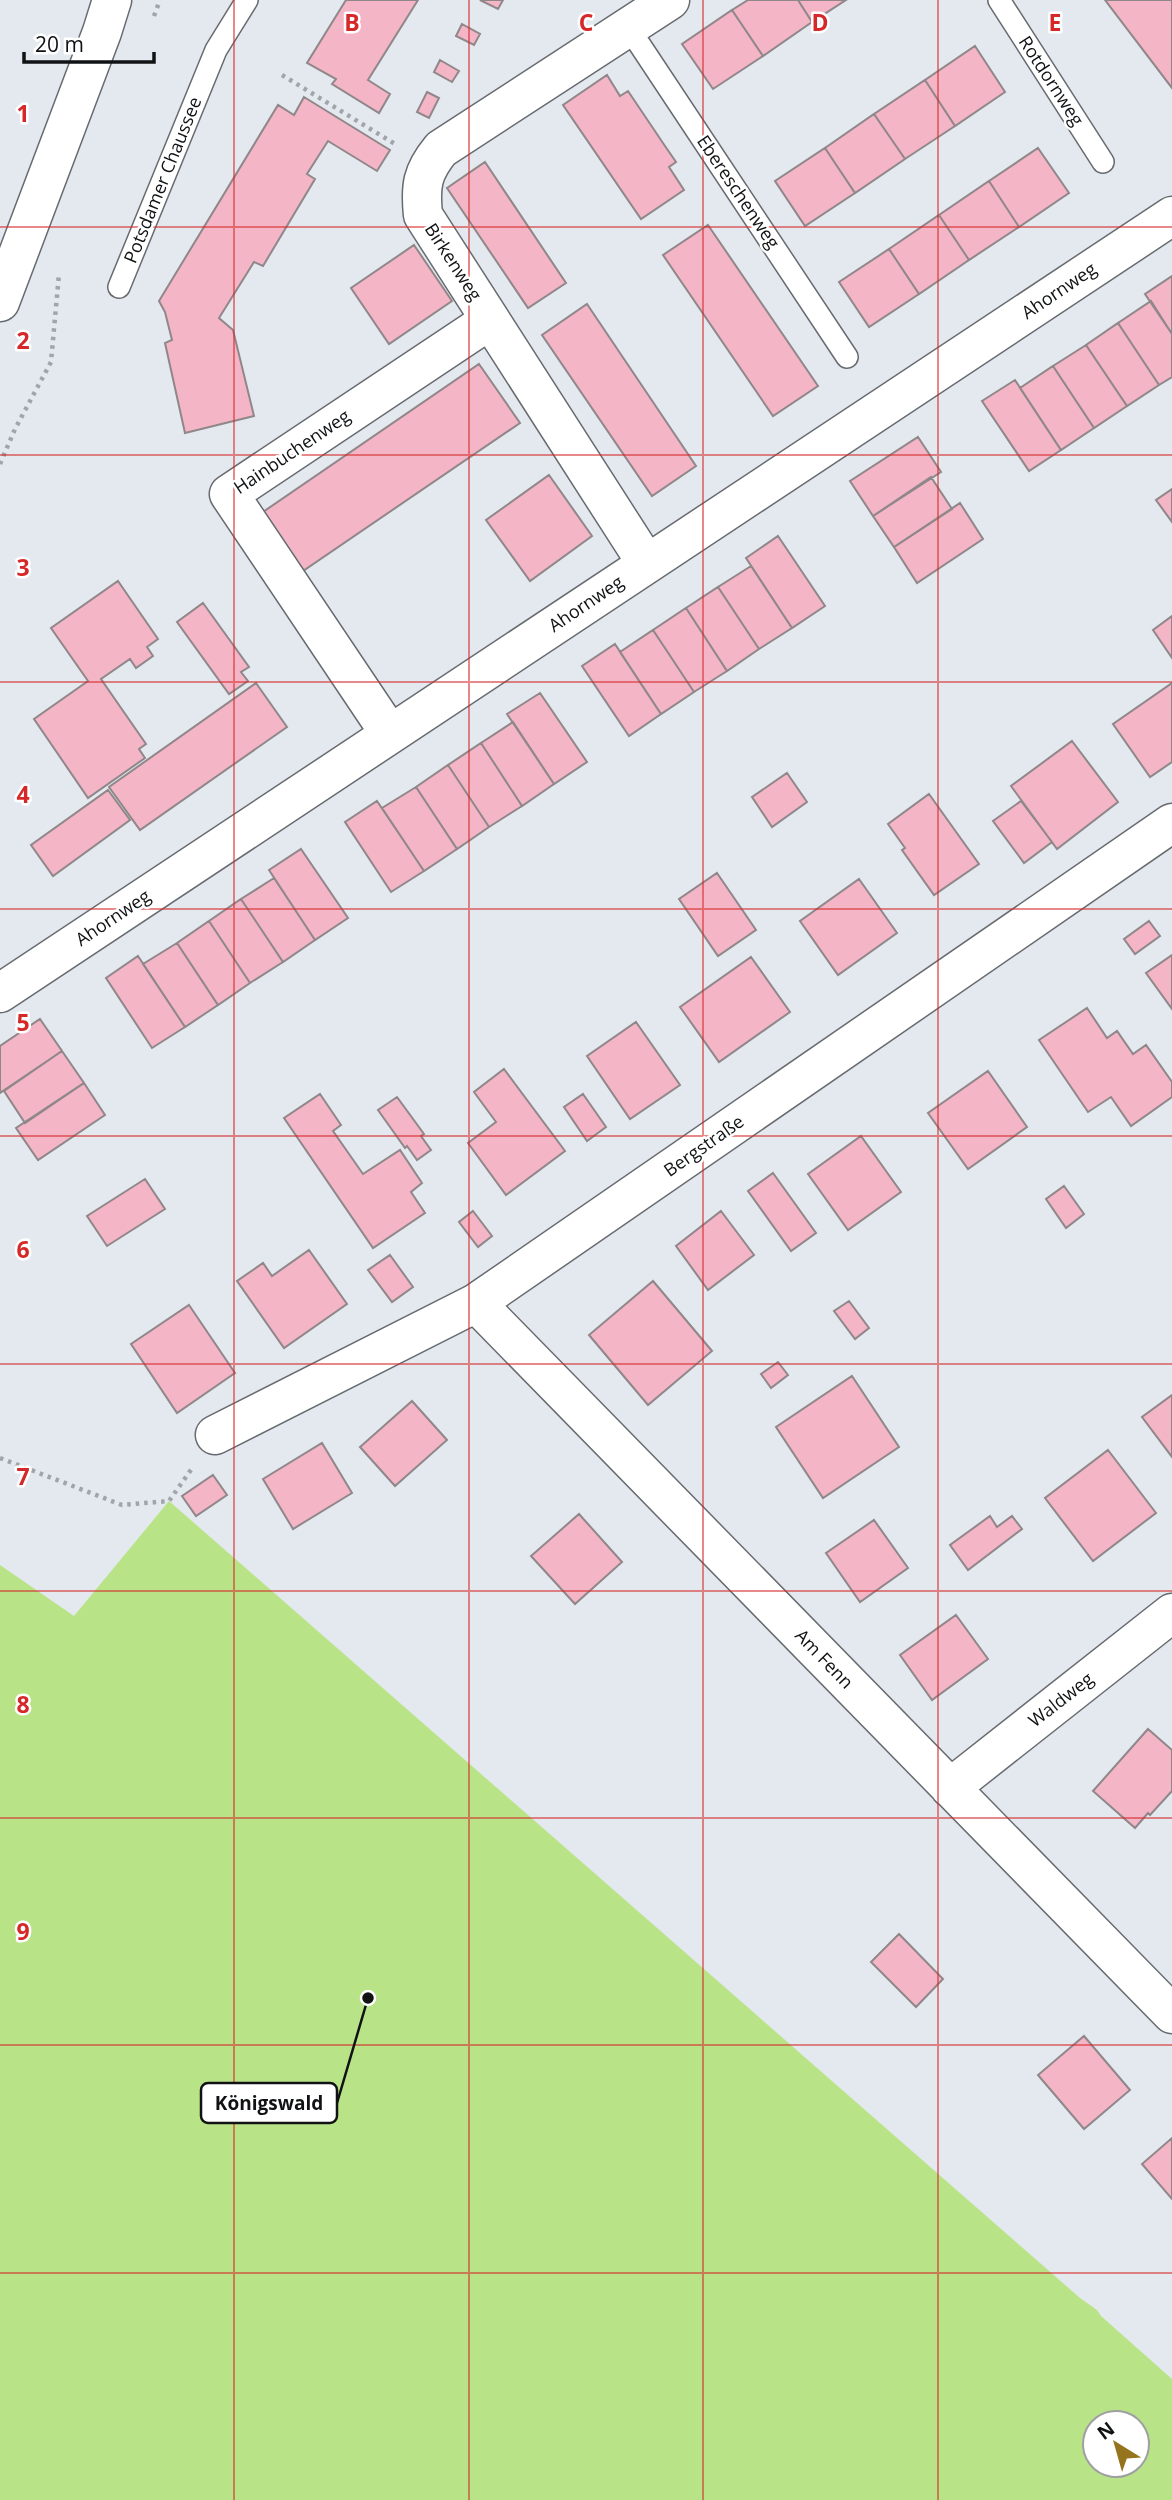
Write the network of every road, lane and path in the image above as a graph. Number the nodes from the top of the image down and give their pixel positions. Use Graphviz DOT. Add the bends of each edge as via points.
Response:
graph roads {
  1 [pos="112,0"];
  2 [pos="160,0"];
  3 [pos="247,0"];
  4 [pos="670,0"];
  5 [pos="999,0"];
  6 [pos="151,23"];
  7 [pos="628,27"];
  8 [pos="282,75"];
  9 [pos="1103,162"];
  10 [pos="428,165"];
  11 [pos="1172,216"];
  12 [pos="62,264"];
  13 [pos="119,287"];
  14 [pos="0,303"];
  15 [pos="490,320"];
  16 [pos="847,357"];
  17 [pos="0,464"];
  18 [pos="647,564"];
  19 [pos="390,734"];
  20 [pos="1172,823"];
  21 [pos="0,993"];
  22 [pos="476,1303"];
  23 [pos="215,1435"];
  24 [pos="0,1458"];
  25 [pos="169,1501"];
  26 [pos="1172,1613"];
  27 [pos="950,1788"];
  28 [pos="1172,2014"];
  1 -- 14 [label="street"];
  2 -- 6 [label="path"];
  3 -- 13 [label="lane, Potsdamer Chaussee" via="216,50"];
  4 -- 7 [label="street"];
  5 -- 9 [label="lane, Rotdornweg"];
  7 -- 10 [label="street" via="441,149"];
  7 -- 16 [label="lane, Ebereschenweg"];
  8 -- 10 [label="path"];
  10 -- 15 [label="street, Birkenweg" via="421,191 423,215"];
  11 -- 18 [label="street, Ahornweg"];
  12 -- 17 [label="path" via="51,362"];
  15 -- 18 [label="street, Birkenweg"];
  15 -- 19 [label="street, Hainbuchenweg" via="229,494"];
  18 -- 19 [label="street, Ahornweg"];
  19 -- 21 [label="street, Ahornweg"];
  20 -- 22 [label="street, Bergstraße"];
  22 -- 23 [label="street, Bergstraße"];
  22 -- 27 [label="street, Am Fenn"];
  24 -- 25 [label="path" via="122,1506"];
  26 -- 27 [label="street, Waldweg"];
  27 -- 28 [label="street, Am Fenn"];
}
